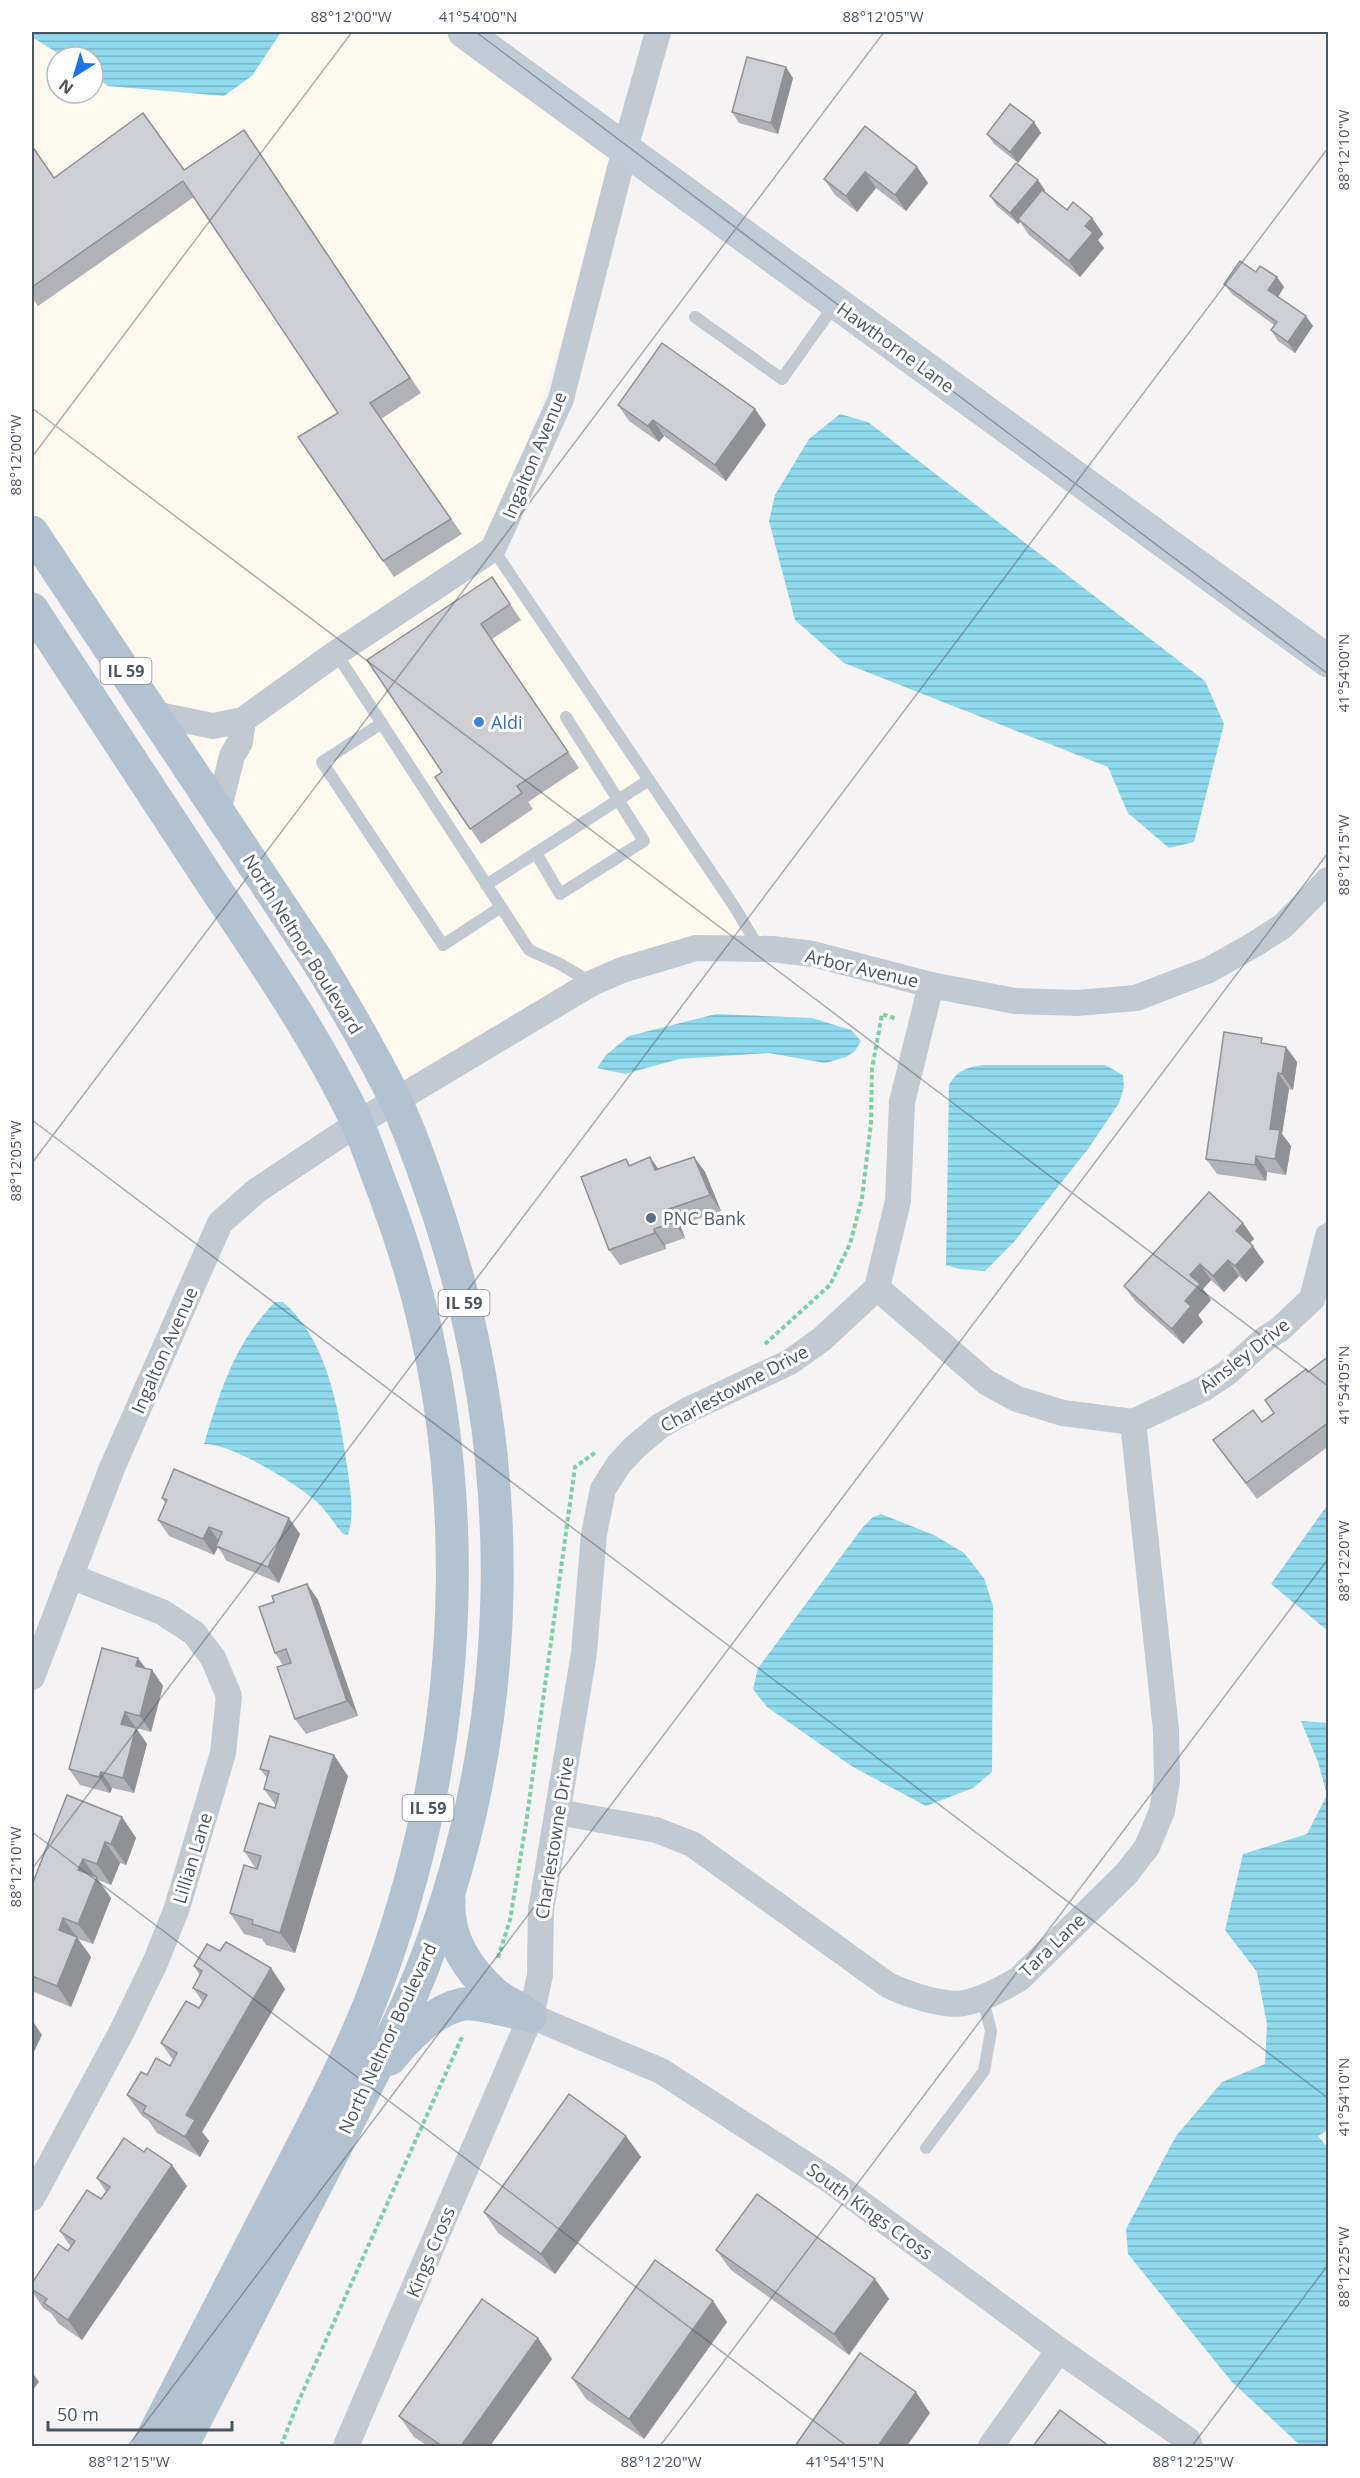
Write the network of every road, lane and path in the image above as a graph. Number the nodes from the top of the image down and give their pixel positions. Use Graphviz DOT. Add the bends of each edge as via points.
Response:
graph roads {
  1 [pos="464,32"];
  2 [pos="658,32"];
  3 [pos="624,149"];
  4 [pos="836,303"];
  5 [pos="695,317"];
  6 [pos="32,532"];
  7 [pos="493,549"];
  8 [pos="32,609"];
  9 [pos="336,653"];
  10 [pos="1329,661"];
  11 [pos="154,714"];
  12 [pos="566,717"];
  13 [pos="243,720"];
  14 [pos="382,723"];
  15 [pos="649,780"];
  16 [pos="620,799"];
  17 [pos="218,812"];
  18 [pos="536,853"];
  19 [pos="1329,880"];
  20 [pos="486,885"];
  21 [pos="501,907"];
  22 [pos="759,949"];
  23 [pos="592,983"];
  24 [pos="931,984"];
  25 [pos="395,1100"];
  26 [pos="358,1123"];
  27 [pos="1329,1236"];
  28 [pos="877,1288"];
  29 [pos="1320,1301"];
  30 [pos="1132,1422"];
  31 [pos="70,1576"];
  32 [pos="32,1677"];
  33 [pos="558,1812"];
  34 [pos="450,1892"];
  35 [pos="982,1996"];
  36 [pos="531,2016"];
  37 [pos="513,2056"];
  38 [pos="362,2094"];
  39 [pos="926,2148"];
  40 [pos="32,2198"];
  41 [pos="1059,2350"];
  42 [pos="1189,2443"];
  43 [pos="148,2446"];
  44 [pos="182,2446"];
  45 [pos="346,2446"];
  46 [pos="991,2446"];
  1 -- 3 [label="street, Hawthorne Lane"];
  2 -- 3 [label="street, Ingalton Avenue"];
  3 -- 4 [label="street, Hawthorne Lane"];
  3 -- 7 [label="street, Ingalton Avenue" via="561,399"];
  4 -- 5 [label="lane" via="782,379"];
  4 -- 10 [label="street, Hawthorne Lane"];
  6 -- 11 [label="main road, North Neltnor Boulevard / IL 59"];
  7 -- 9 [label="street"];
  7 -- 15 [label="lane"];
  8 -- 26 [label="main road, North Neltnor Boulevard / IL 59" via="285,993"];
  9 -- 13 [label="street"];
  9 -- 14 [label="lane"];
  11 -- 13 [label="street" via="213,726"];
  11 -- 17 [label="main road, North Neltnor Boulevard / IL 59"];
  12 -- 16 [label="lane"];
  13 -- 17 [label="street"];
  14 -- 20 [label="lane"];
  14 -- 21 [label="lane" via="322,762 443,945"];
  15 -- 16 [label="lane"];
  15 -- 22 [label="lane"];
  16 -- 18 [label="lane"];
  16 -- 18 [label="lane" via="644,841 635,847 560,894"];
  17 -- 25 [label="main road, North Neltnor Boulevard / IL 59" via="349,1012"];
  18 -- 20 [label="lane"];
  19 -- 24 [label="street, Arbor Avenue" via="1283,926 1255,944 1209,970 1136,998 1077,1003 1015,1001"];
  20 -- 21 [label="lane"];
  21 -- 23 [label="lane" via="529,950"];
  22 -- 23 [label="street, Arbor Avenue" via="696,948"];
  22 -- 24 [label="street, Arbor Avenue" via="813,954"];
  23 -- 25 [label="street, Arbor Avenue"];
  24 -- 28 [label="street" via="902,1102 898,1201"];
  25 -- 26 [label="street, Ingalton Avenue"];
  25 -- 34 [label="main road, North Neltnor Boulevard / IL 59" via="424,1169 459,1279 485,1405 497,1514 498,1610 493,1683 469,1821"];
  26 -- 31 [label="street, Ingalton Avenue" via="256,1191 220,1223"];
  26 -- 43 [label="main road, North Neltnor Boulevard / IL 59" via="409,1266 435,1375 447,1448 453,1538 452,1633 438,1758 406,1897 357,2034"];
  27 -- 29 [label="street"];
  28 -- 30 [label="street" via="986,1382 1017,1399 1064,1413"];
  28 -- 33 [label="street, Charlestowne Drive" via="822,1339 790,1362 660,1426 634,1447 603,1489 594,1534 584,1653"];
  29 -- 30 [label="street, Ainsley Drive" via="1203,1389"];
  30 -- 35 [label="street, Tara Lane" via="1166,1730 1167,1780 1162,1811 1147,1846 1126,1874 1019,1978"];
  31 -- 32 [label="street, Ingalton Avenue"];
  31 -- 40 [label="street, Lillian Lane" via="162,1612 194,1633 213,1658 229,1696 223,1753 177,1908 122,2031"];
  33 -- 35 [label="street, Tara Lane" via="657,1830 692,1844 888,1985 907,1994 963,2004"];
  33 -- 36 [label="street, Charlestowne Drive" via="541,1910 540,1975"];
  34 -- 36 [label="main road" via="449,1914 466,1962 494,1993"];
  34 -- 38 [label="main road, North Neltnor Boulevard / IL 59" via="424,1965"];
  35 -- 39 [label="lane" via="991,2031 984,2071"];
  36 -- 37 [label="street, Charlestowne Drive"];
  36 -- 38 [label="main road" via="464,2004 441,2012 398,2049"];
  36 -- 41 [label="street, South Kings Cross" via="661,2071 831,2181"];
  37 -- 45 [label="street, Kings Cross"];
  38 -- 44 [label="main road, North Neltnor Boulevard / IL 59"];
  41 -- 42 [label="street, South Kings Cross"];
  41 -- 46 [label="street"];
}
